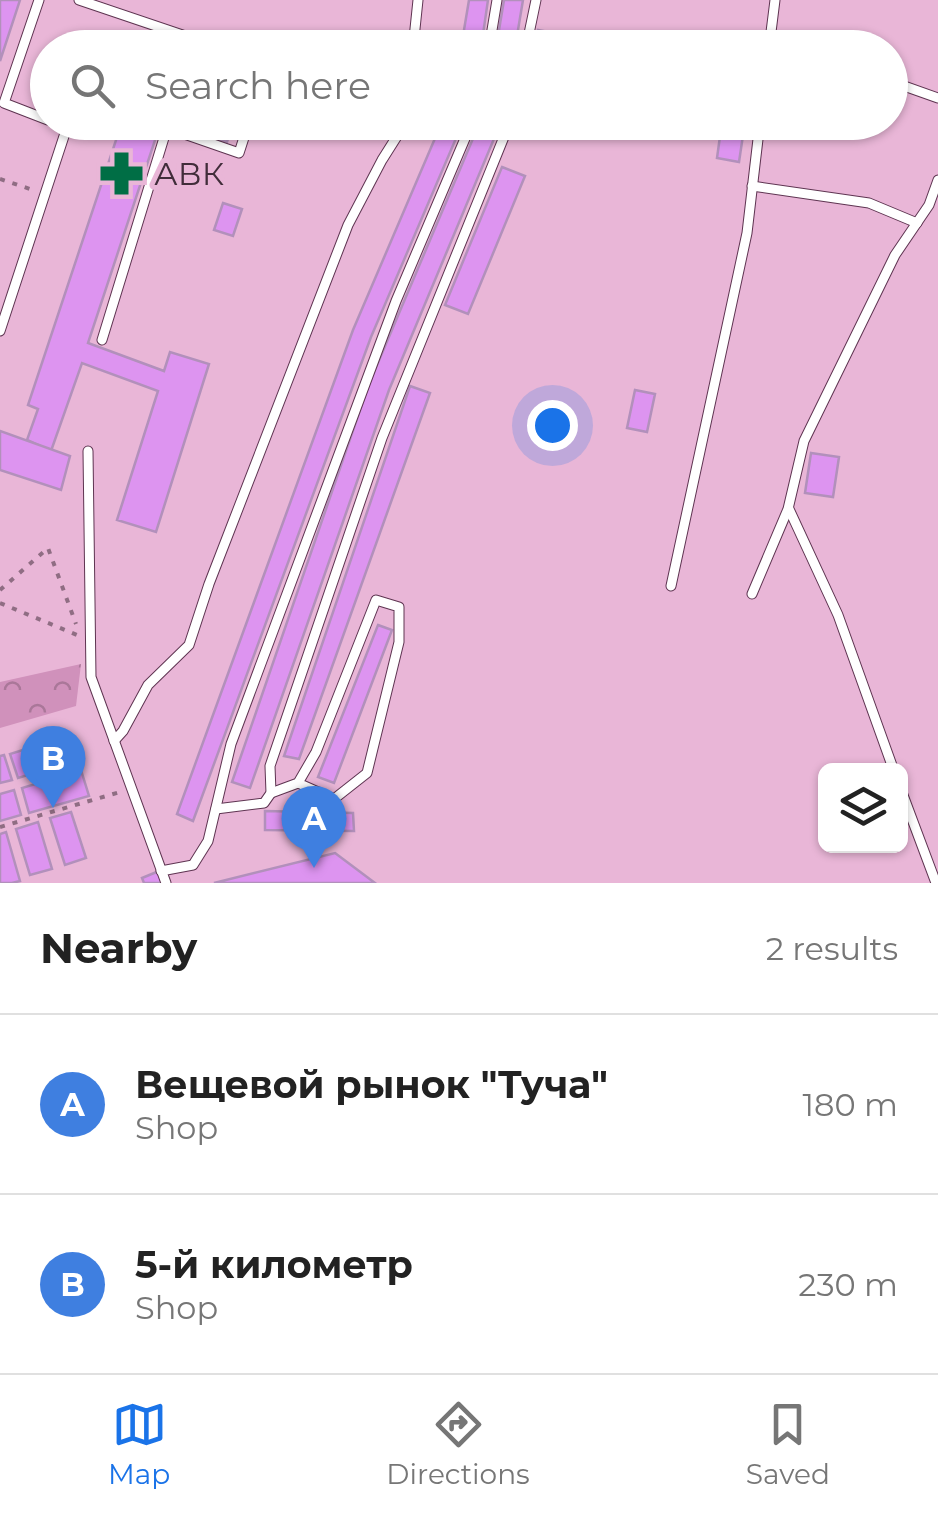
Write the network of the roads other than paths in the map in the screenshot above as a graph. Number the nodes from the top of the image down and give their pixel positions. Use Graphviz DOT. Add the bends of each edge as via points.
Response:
graph roads {
  1 [pos="38,0"];
  2 [pos="79,0"];
  3 [pos="418,0"];
  4 [pos="498,0"];
  5 [pos="536,0"];
  6 [pos="775,0"];
  7 [pos="168,30"];
  8 [pos="415,30"];
  9 [pos="492,30"];
  10 [pos="530,30"];
  11 [pos="771,30"];
  12 [pos="908,87"];
  13 [pos="938,98"];
  14 [pos="4,103"];
  15 [pos="30,113"];
  16 [pos="0,116"];
  17 [pos="63,140"];
  18 [pos="162,140"];
  19 [pos="201,140"];
  20 [pos="243,140"];
  21 [pos="395,140"];
  22 [pos="464,140"];
  23 [pos="503,140"];
  24 [pos="758,140"];
  25 [pos="938,180"];
  26 [pos="752,186"];
  27 [pos="917,223"];
  28 [pos="0,331"];
  29 [pos="102,340"];
  30 [pos="88,451"];
  31 [pos="788,509"];
  32 [pos="671,586"];
  33 [pos="752,594"];
  34 [pos="114,741"];
  35 [pos="891,763"];
  36 [pos="298,783"];
  37 [pos="271,793"];
  38 [pos="908,808"];
  39 [pos="216,809"];
  40 [pos="161,871"];
  41 [pos="166,883"];
  42 [pos="936,883"];
  1 -- 14 [label="lane"];
  2 -- 7 [label="lane"];
  3 -- 8 [label="lane"];
  4 -- 9 [label="lane"];
  5 -- 10 [label="lane"];
  6 -- 11 [label="lane"];
  12 -- 13 [label="lane"];
  14 -- 15 [label="lane"];
  14 -- 16 [label="lane"];
  17 -- 28 [label="lane"];
  18 -- 29 [label="lane"];
  19 -- 20 [label="lane" via="239,153"];
  21 -- 34 [label="lane" via="348,225 189,646 148,685"];
  22 -- 39 [label="lane" via="396,301 231,744"];
  23 -- 37 [label="lane" via="382,438 270,766"];
  24 -- 26 [label="lane"];
  25 -- 27 [label="lane"];
  26 -- 27 [label="lane" via="869,203"];
  26 -- 32 [label="lane"];
  27 -- 31 [label="lane" via="894,256 804,441"];
  30 -- 34 [label="lane" via="91,677"];
  31 -- 33 [label="lane"];
  31 -- 35 [label="lane" via="838,615"];
  34 -- 40 [label="lane"];
  36 -- 36 [label="lane" via="376,600 398,606 399,642 367,772 334,799"];
  36 -- 37 [label="lane"];
  37 -- 39 [label="lane" via="264,803"];
  38 -- 42 [label="lane"];
  39 -- 40 [label="lane" via="208,842 192,865"];
  40 -- 41 [label="lane"];
}
